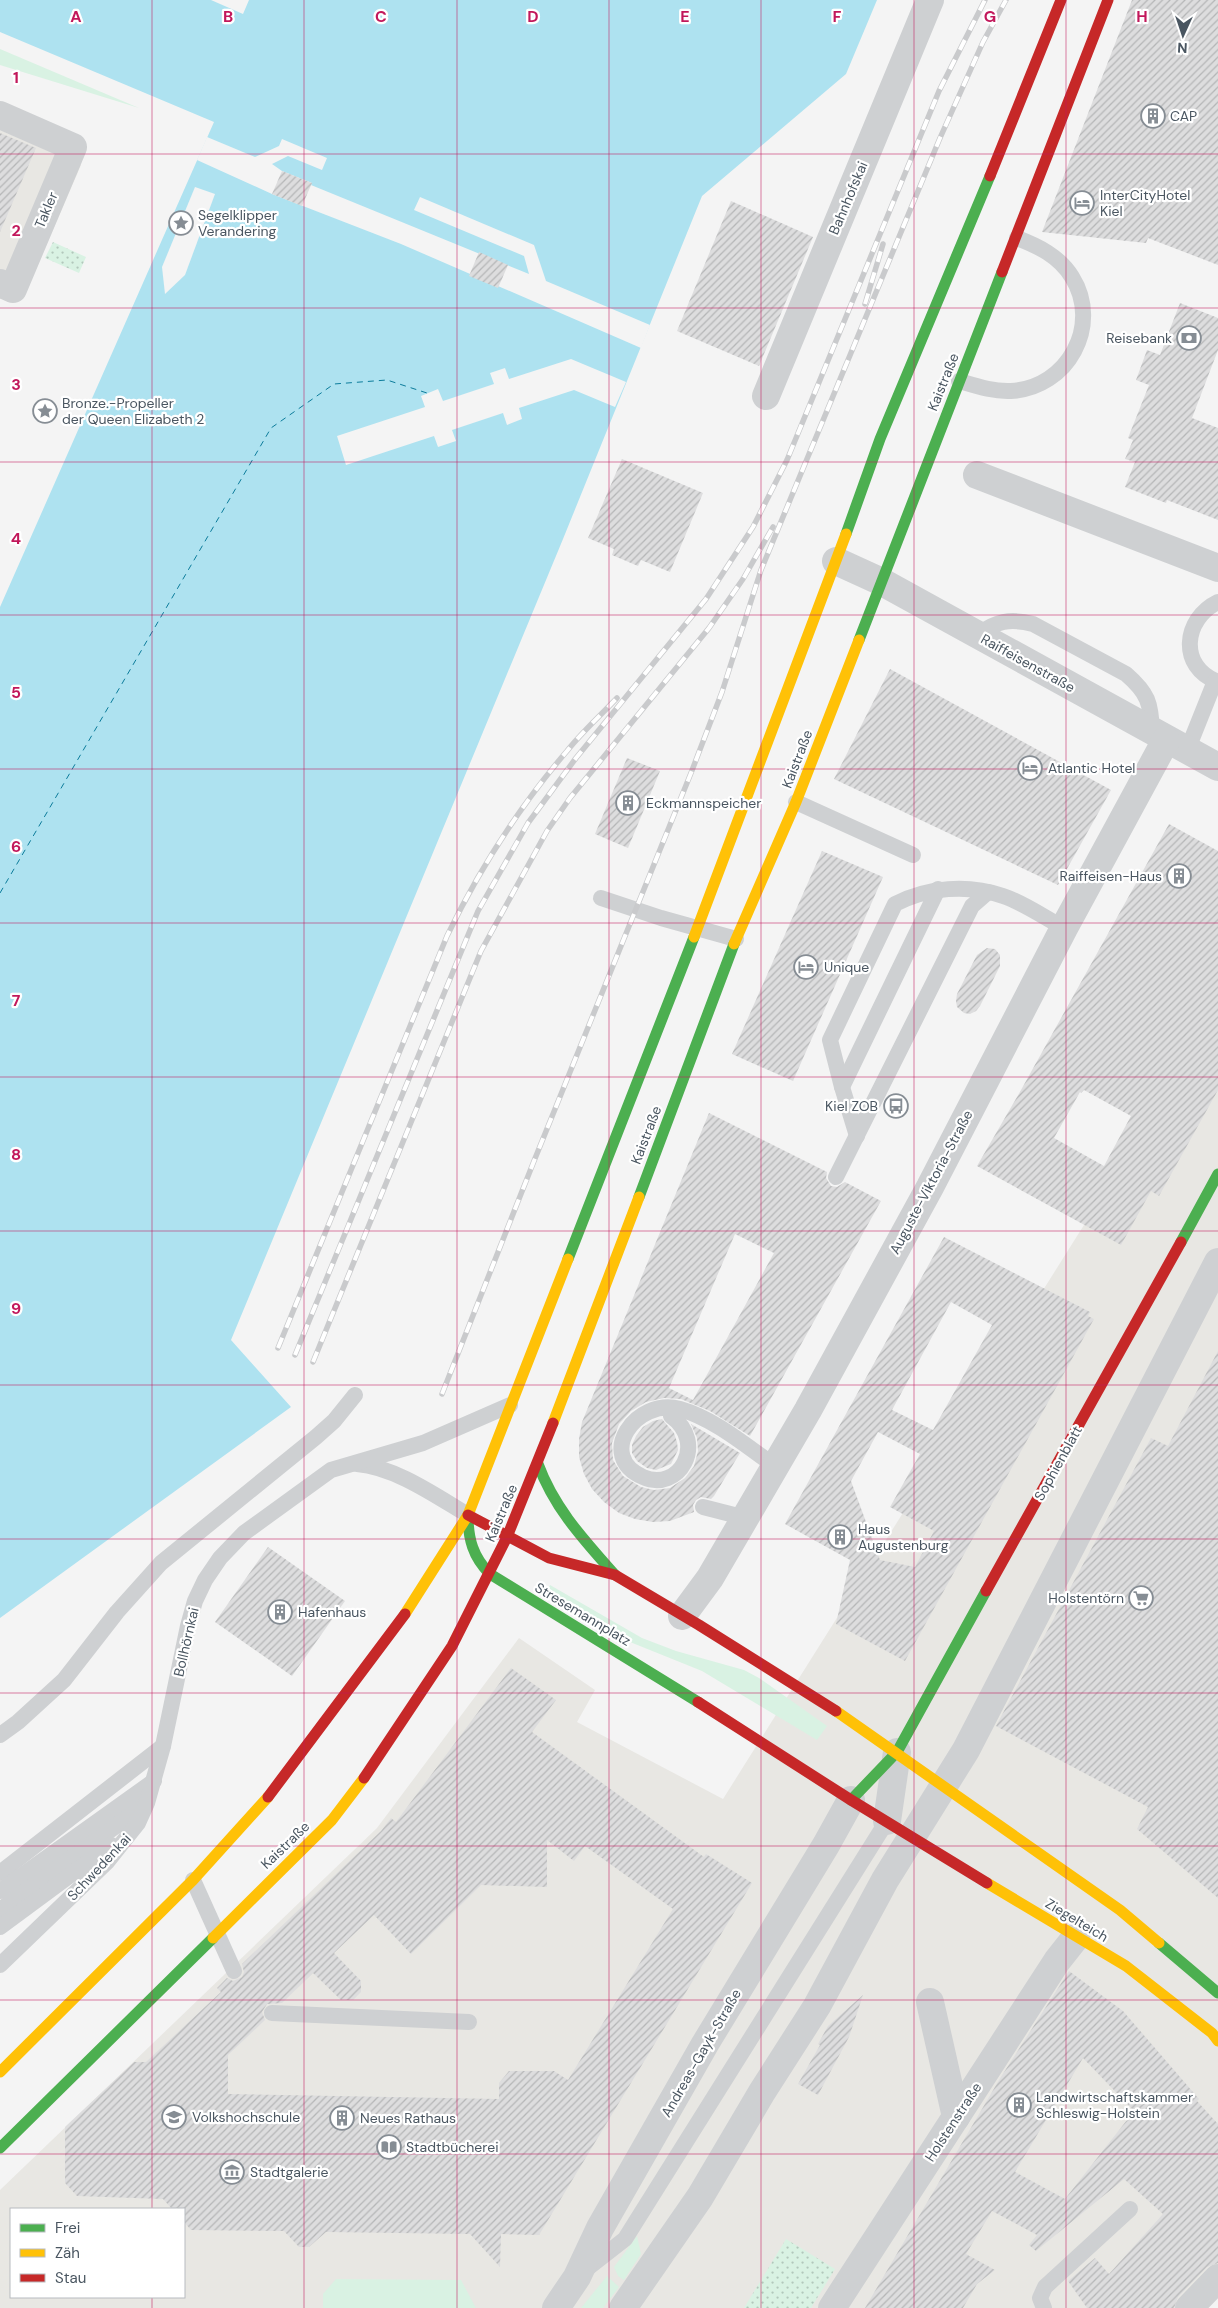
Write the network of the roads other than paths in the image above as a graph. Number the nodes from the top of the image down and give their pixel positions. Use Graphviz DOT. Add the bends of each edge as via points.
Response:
graph roads {
  1 [pos="930,0"];
  2 [pos="1061,0"];
  3 [pos="1108,0"];
  4 [pos="0,115"];
  5 [pos="1016,238"];
  6 [pos="0,283"];
  7 [pos="959,381"];
  8 [pos="766,396"];
  9 [pos="977,476"];
  10 [pos="836,560"];
  11 [pos="1218,568"];
  12 [pos="882,582"];
  13 [pos="1218,602"];
  14 [pos="977,635"];
  15 [pos="1217,681"];
  16 [pos="1169,741"];
  17 [pos="1218,767"];
  18 [pos="796,802"];
  19 [pos="913,855"];
  20 [pos="938,889"];
  21 [pos="988,892"];
  22 [pos="601,898"];
  23 [pos="697,928"];
  24 [pos="1064,928"];
  25 [pos="736,939"];
  26 [pos="842,1087"];
  27 [pos="857,1136"];
  28 [pos="1218,1174"];
  29 [pos="836,1177"];
  30 [pos="1218,1262"];
  31 [pos="1211,1290"];
  32 [pos="355,1396"];
  33 [pos="510,1404"];
  34 [pos="671,1416"];
  35 [pos="352,1463"];
  36 [pos="538,1464"];
  37 [pos="775,1466"];
  38 [pos="702,1507"];
  39 [pos="468,1515"];
  40 [pos="746,1518"];
  41 [pos="508,1538"];
  42 [pos="490,1574"];
  43 [pos="615,1576"];
  44 [pos="682,1616"];
  45 [pos="0,1735"];
  46 [pos="163,1746"];
  47 [pos="897,1752"];
  48 [pos="154,1780"];
  49 [pos="944,1785"];
  50 [pos="852,1800"];
  51 [pos="147,1803"];
  52 [pos="887,1821"];
  53 [pos="135,1828"];
  54 [pos="912,1836"];
  55 [pos="0,1873"];
  56 [pos="193,1880"];
  57 [pos="0,1891"];
  58 [pos="0,1910"];
  59 [pos="53,1914"];
  60 [pos="0,1927"];
  61 [pos="217,1932"];
  62 [pos="1076,1938"];
  63 [pos="0,1951"];
  64 [pos="0,1965"];
  65 [pos="234,1971"];
  66 [pos="1218,1993"];
  67 [pos="930,2002"];
  68 [pos="272,2013"];
  69 [pos="955,2016"];
  70 [pos="469,2022"];
  71 [pos="1218,2041"];
  72 [pos="940,2044"];
  73 [pos="0,2072"];
  74 [pos="956,2116"];
  75 [pos="0,2148"];
  76 [pos="1130,2209"];
  77 [pos="577,2277"];
  78 [pos="1218,2278"];
  79 [pos="556,2308"];
  80 [pos="623,2308"];
  81 [pos="832,2308"];
  82 [pos="1044,2308"];
  83 [pos="1189,2308"];
  1 -- 8 [label="street, Bahnhofskai"];
  2 -- 10 [label="main road, Kaistraße" via="880,438"];
  3 -- 5 [label="main road, Kaistraße"];
  4 -- 6 [label="street, Takler" via="73,147 13,289"];
  5 -- 7 [label="main road, Kaistraße"];
  5 -- 7 [label="lane" via="1048,252 1072,277 1084,310 1080,342 1060,370 1040,384 1022,390 1003,391"];
  7 -- 12 [label="main road, Kaistraße"];
  9 -- 11 [label="street"];
  10 -- 12 [label="street, Raiffeisenstraße"];
  10 -- 23 [label="main road, Kaistraße"];
  12 -- 14 [label="street, Raiffeisenstraße"];
  12 -- 18 [label="main road, Kaistraße"];
  13 -- 15 [label="lane" via="1197,618 1192,626 1190,645 1195,662 1207,676"];
  14 -- 16 [label="street, Raiffeisenstraße"];
  14 -- 16 [label="lane" via="1003,621 1018,620 1052,633 1126,674 1137,684"];
  15 -- 16 [label="lane"];
  16 -- 17 [label="street, Raiffeisenstraße"];
  16 -- 24 [label="street, Auguste-Viktoria-Straße"];
  18 -- 19 [label="lane"];
  18 -- 25 [label="main road, Kaistraße"];
  20 -- 21 [label="lane"];
  20 -- 26 [label="lane"];
  20 -- 26 [label="lane" via="914,895 893,909 830,1040"];
  21 -- 24 [label="lane" via="1004,896"];
  21 -- 27 [label="lane" via="972,906"];
  22 -- 23 [label="lane"];
  23 -- 25 [label="lane"];
  23 -- 33 [label="main road, Kaistraße"];
  24 -- 37 [label="street, Auguste-Viktoria-Straße" via="930,1187"];
  25 -- 36 [label="main road, Kaistraße"];
  26 -- 27 [label="lane"];
  27 -- 29 [label="lane"];
  28 -- 47 [label="main road, Sophienblatt"];
  30 -- 31 [label="street"];
  31 -- 49 [label="street" via="966,1750"];
  32 -- 45 [label="lane" via="316,1437 161,1563 117,1612 64,1680"];
  33 -- 35 [label="lane, Bollhörnkai" via="424,1443"];
  33 -- 39 [label="main road, Kaistraße"];
  34 -- 37 [label="lane" via="681,1423 687,1434 686,1460 669,1477 644,1478 625,1461 623,1436 638,1417 661,1408 679,1409 707,1421"];
  35 -- 39 [label="lane" via="380,1468"];
  35 -- 46 [label="lane, Bollhörnkai" via="319,1478 244,1533 220,1558 195,1601"];
  36 -- 41 [label="main road, Kaistraße"];
  36 -- 43 [label="main road" via="559,1511"];
  37 -- 40 [label="street, Auguste-Viktoria-Straße"];
  38 -- 40 [label="lane"];
  39 -- 41 [label="main road"];
  39 -- 42 [label="main road, Stresemannplatz" via="471,1550"];
  39 -- 56 [label="main road, Kaistraße" via="399,1624 265,1800"];
  40 -- 44 [label="street, Auguste-Viktoria-Straße" via="710,1578"];
  41 -- 42 [label="main road, Kaistraße"];
  41 -- 43 [label="main road" via="565,1564"];
  42 -- 50 [label="main road, Stresemannplatz"];
  42 -- 61 [label="main road, Kaistraße" via="452,1646 377,1762 332,1820"];
  43 -- 44 [label="main road"];
  44 -- 47 [label="main road"];
  46 -- 48 [label="lane, Schwedenkai"];
  46 -- 55 [label="lane"];
  47 -- 49 [label="main road"];
  47 -- 50 [label="main road, Sophienblatt"];
  47 -- 52 [label="street"];
  48 -- 51 [label="lane, Schwedenkai"];
  48 -- 57 [label="lane"];
  49 -- 54 [label="street"];
  49 -- 66 [label="main road" via="1120,1910"];
  50 -- 52 [label="main road, Stresemannplatz"];
  50 -- 77 [label="street, Andreas-Gayk-Straße" via="705,2044 600,2228"];
  51 -- 53 [label="lane, Schwedenkai"];
  51 -- 58 [label="lane"];
  52 -- 54 [label="main road, Ziegelteich"];
  52 -- 77 [label="lane" via="625,2239"];
  53 -- 59 [label="lane, Schwedenkai" via="107,1862"];
  53 -- 60 [label="lane"];
  54 -- 62 [label="main road, Ziegelteich"];
  54 -- 80 [label="street" via="793,2046 700,2197"];
  56 -- 61 [label="lane"];
  56 -- 73 [label="main road, Kaistraße"];
  59 -- 63 [label="lane"];
  59 -- 64 [label="lane, Schwedenkai"];
  61 -- 65 [label="lane"];
  61 -- 75 [label="main road, Kaistraße"];
  62 -- 71 [label="main road, Ziegelteich" via="1126,1966"];
  62 -- 74 [label="street, Holstenstraße"];
  67 -- 72 [label="street"];
  68 -- 70 [label="lane"];
  69 -- 72 [label="street"];
  72 -- 74 [label="street"];
  74 -- 81 [label="street, Holstenstraße"];
  76 -- 82 [label="lane" via="1044,2287 1040,2298"];
  77 -- 79 [label="street, Andreas-Gayk-Straße"];
  78 -- 83 [label="street"];
}
